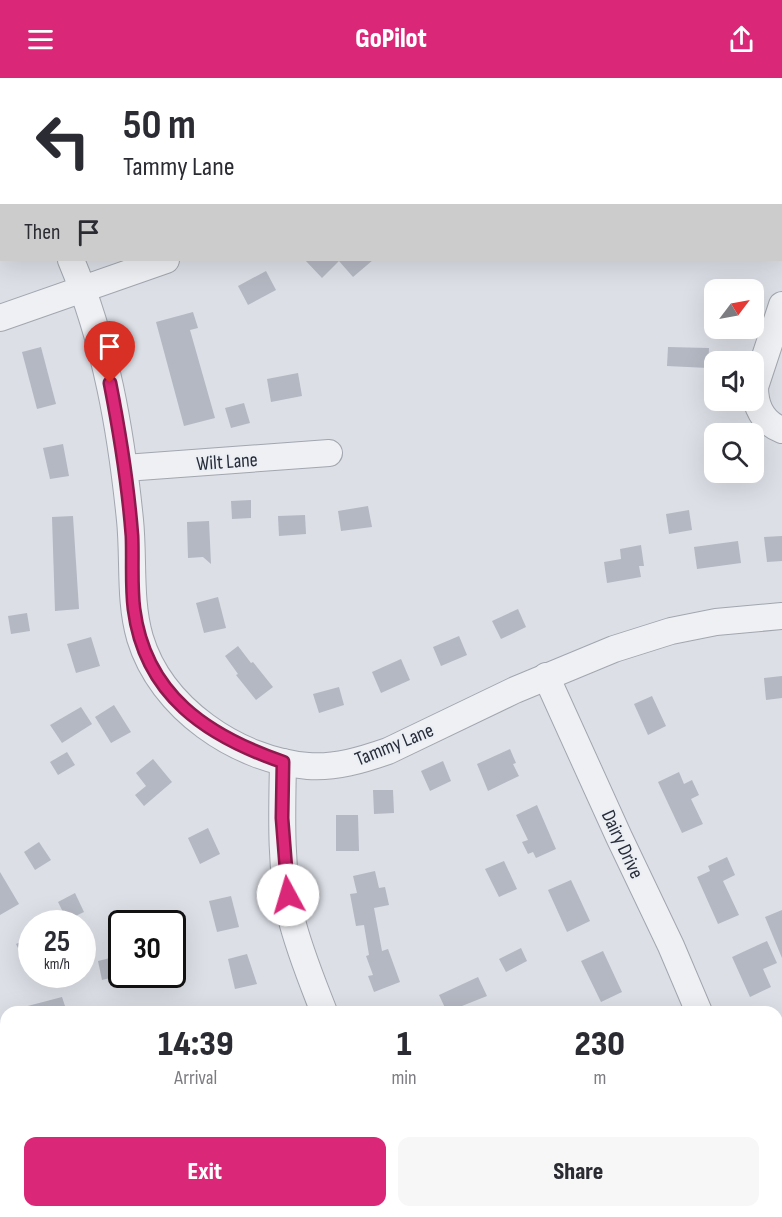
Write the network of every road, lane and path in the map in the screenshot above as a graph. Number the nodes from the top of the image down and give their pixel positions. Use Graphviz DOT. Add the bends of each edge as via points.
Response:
graph roads {
  1 [pos="71,261"];
  2 [pos="163,261"];
  3 [pos="84,290"];
  4 [pos="782,305"];
  5 [pos="0,318"];
  6 [pos="782,430"];
  7 [pos="329,453"];
  8 [pos="125,468"];
  9 [pos="782,616"];
  10 [pos="546,676"];
  11 [pos="283,762"];
  12 [pos="322,1006"];
  13 [pos="696,1006"];
  1 -- 3 [label="street, Tammy Lane"];
  2 -- 3 [label="street"];
  3 -- 5 [label="street"];
  3 -- 8 [label="street, Tammy Lane" via="110,383"];
  4 -- 6 [label="street" via="755,397 766,420"];
  7 -- 8 [label="street, Wilt Lane"];
  8 -- 11 [label="street, Tammy Lane" via="134,608 140,638 152,666 172,696 203,724 223,738"];
  9 -- 10 [label="street, Tammy Lane" via="671,631"];
  10 -- 11 [label="street, Tammy Lane" via="362,760 309,766"];
  10 -- 13 [label="street, Dairy Drive"];
  11 -- 12 [label="street" via="282,818 291,915"];
}
